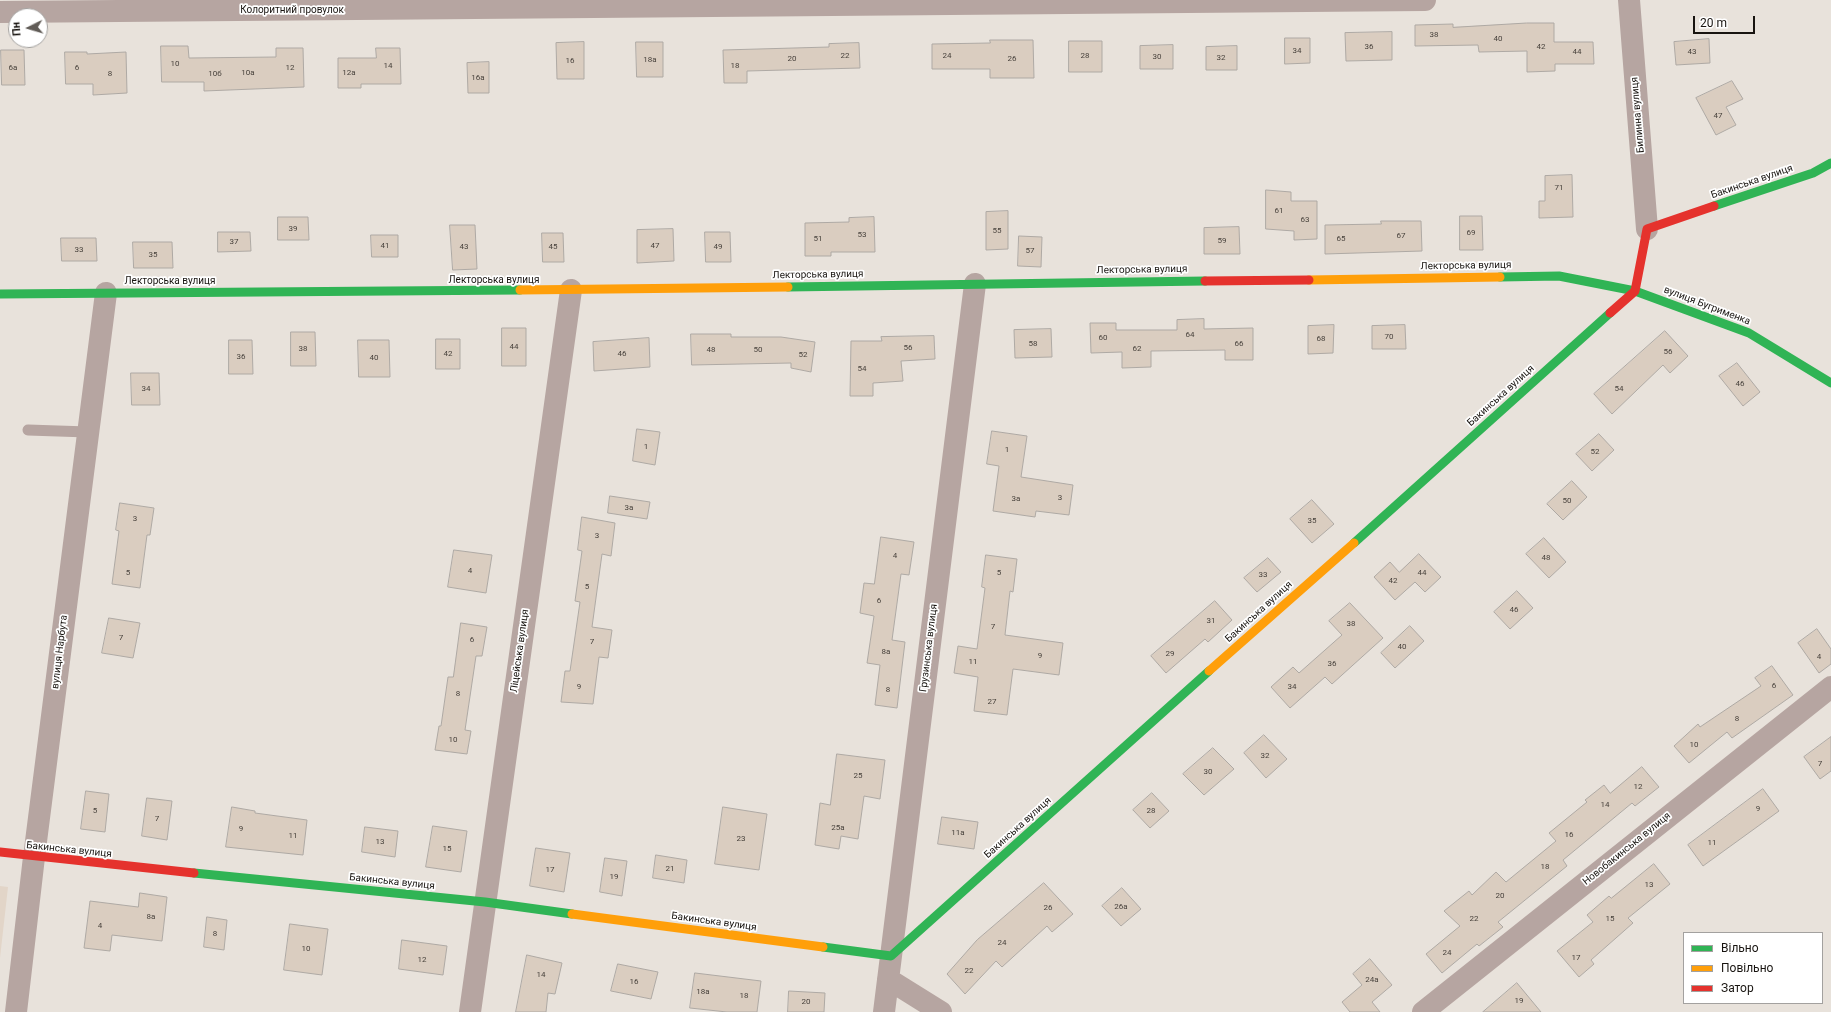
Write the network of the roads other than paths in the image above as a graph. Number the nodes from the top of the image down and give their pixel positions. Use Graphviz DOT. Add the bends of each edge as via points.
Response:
graph roads {
  1 [pos="1425,0"];
  2 [pos="1629,0"];
  3 [pos="0,12"];
  4 [pos="1831,163"];
  5 [pos="1647,229"];
  6 [pos="974,284"];
  7 [pos="570,290"];
  8 [pos="1635,291"];
  9 [pos="106,293"];
  10 [pos="0,294"];
  11 [pos="1831,383"];
  12 [pos="28,430"];
  13 [pos="88,432"];
  14 [pos="1831,687"];
  15 [pos="0,852"];
  16 [pos="34,857"];
  17 [pos="485,902"];
  18 [pos="891,956"];
  19 [pos="888,979"];
  20 [pos="16,1012"];
  21 [pos="470,1012"];
  22 [pos="884,1012"];
  23 [pos="941,1012"];
  24 [pos="1423,1012"];
  1 -- 3 [label="street, Колоритний провулок"];
  2 -- 5 [label="street, Билинна вулиця"];
  4 -- 5 [label="street, Бакинська вулиця" via="1813,173"];
  5 -- 8 [label="street"];
  6 -- 7 [label="street, Лекторська вулиця"];
  6 -- 8 [label="street, Лекторська вулиця" via="1559,276"];
  6 -- 18 [label="street, Грузинська вулиця"];
  7 -- 9 [label="street, Лекторська вулиця"];
  7 -- 17 [label="street, Ліцейська вулиця"];
  8 -- 11 [label="street, вулиця Бугрименка" via="1749,333"];
  8 -- 18 [label="street, Бакинська вулиця"];
  9 -- 10 [label="street, Лекторська вулиця"];
  9 -- 13 [label="street, вулиця Нарбута"];
  12 -- 13 [label="lane"];
  13 -- 16 [label="street, вулиця Нарбута"];
  14 -- 24 [label="street, Новобакинська вулиця"];
  15 -- 16 [label="street, Бакинська вулиця"];
  16 -- 17 [label="street, Бакинська вулиця"];
  16 -- 20 [label="street, вулиця Нарбута"];
  17 -- 18 [label="street, Бакинська вулиця"];
  17 -- 21 [label="street, Ліцейська вулиця"];
  18 -- 19 [label="street, Грузинська вулиця"];
  19 -- 22 [label="street, Грузинська вулиця"];
  19 -- 23 [label="street"];
}
